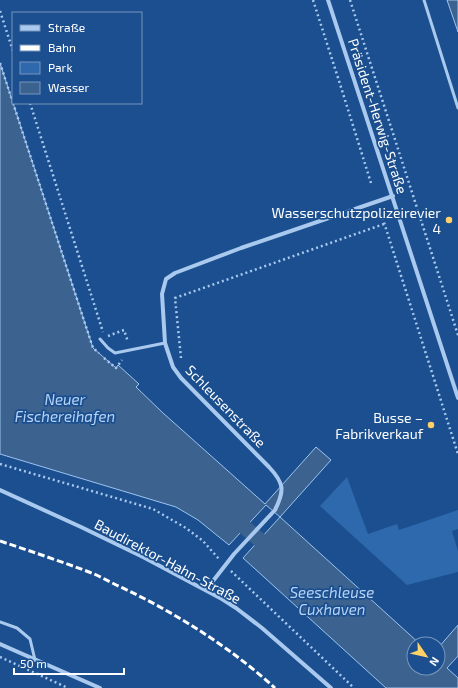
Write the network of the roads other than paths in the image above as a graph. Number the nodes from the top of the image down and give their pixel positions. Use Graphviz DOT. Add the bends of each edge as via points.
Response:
graph roads {
  1 [pos="328,0"];
  2 [pos="424,0"];
  3 [pos="458,108"];
  4 [pos="393,196"];
  5 [pos="100,339"];
  6 [pos="165,343"];
  7 [pos="458,398"];
  8 [pos="0,490"];
  9 [pos="206,590"];
  10 [pos="0,622"];
  11 [pos="0,644"];
  12 [pos="35,660"];
  13 [pos="100,688"];
  14 [pos="331,688"];
  1 -- 4 [label="street, Präsident-Herwig-Straße"];
  2 -- 3 [label="lane"];
  4 -- 6 [label="street, Schleusenstraße" via="175,273 166,279 162,294"];
  4 -- 7 [label="street, Präsident-Herwig-Straße"];
  5 -- 6 [label="lane" via="115,353"];
  6 -- 9 [label="street, Schleusenstraße" via="173,368 181,378 269,467 282,486 275,510 234,554"];
  8 -- 9 [label="street, Baudirektor-Hahn-Straße" via="82,527"];
  9 -- 14 [label="street, Baudirektor-Hahn-Straße" via="262,628"];
  10 -- 12 [label="lane" via="17,628 30,639"];
  11 -- 12 [label="street"];
  12 -- 13 [label="street"];
}
